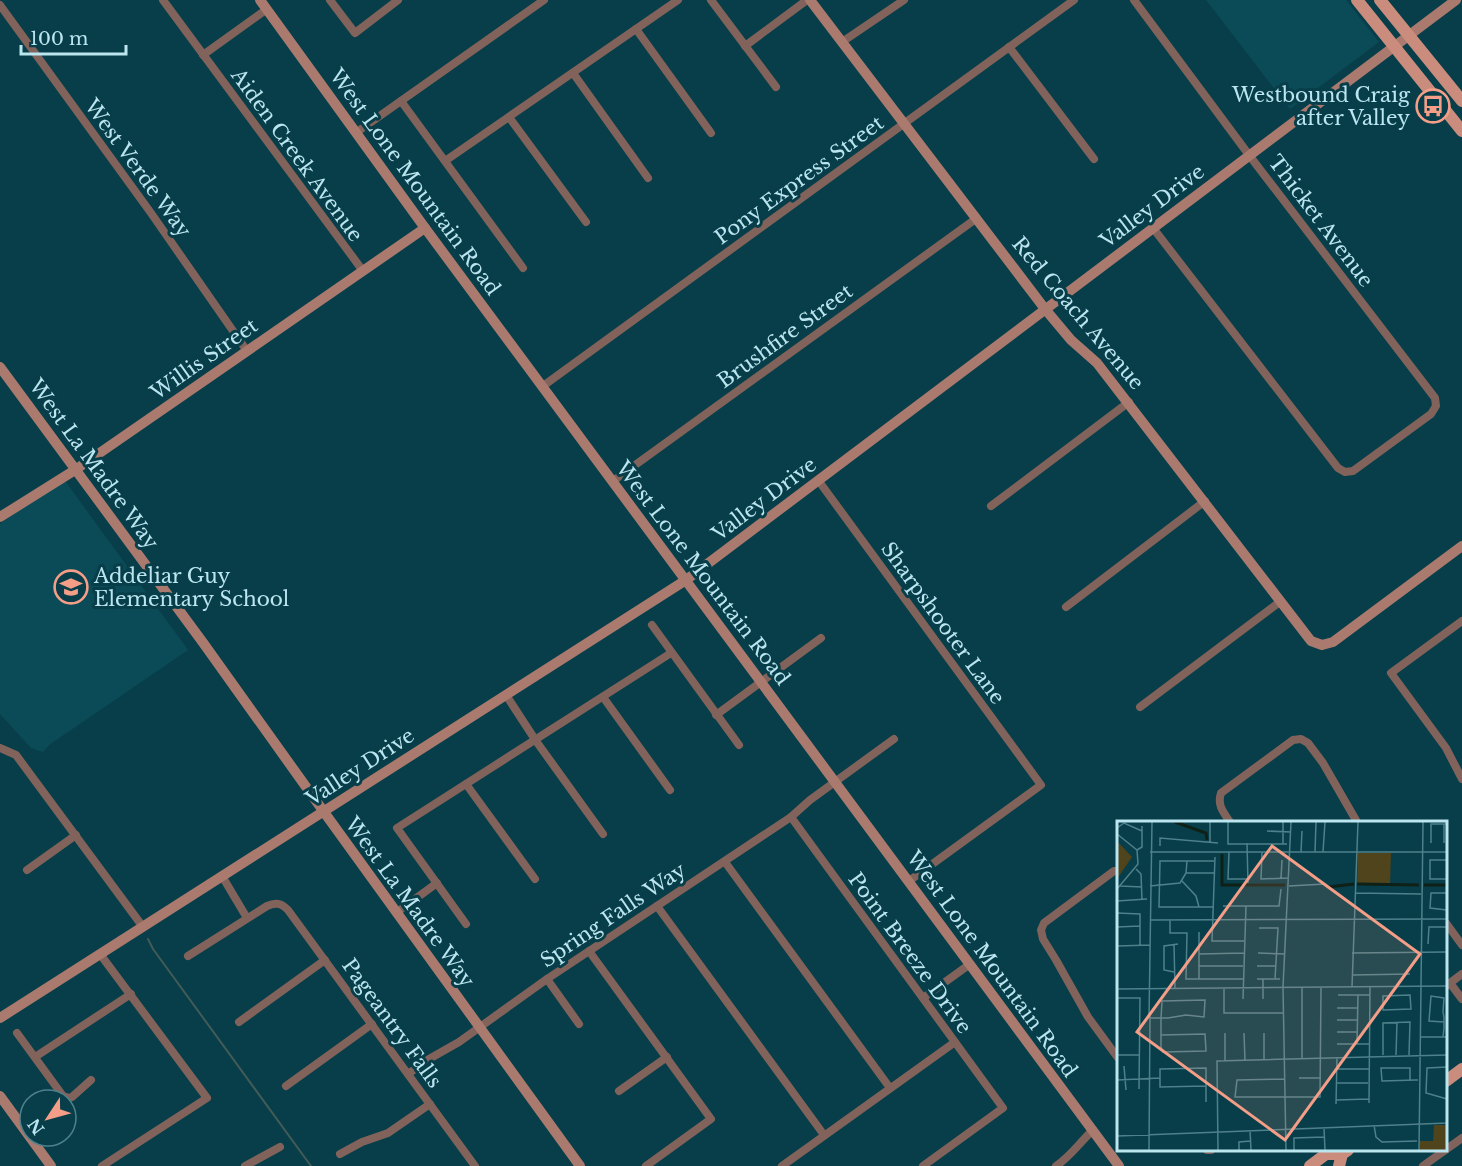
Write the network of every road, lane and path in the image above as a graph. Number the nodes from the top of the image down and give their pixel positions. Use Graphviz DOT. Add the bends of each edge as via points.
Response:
graph roads {
  1 [pos="163,0"];
  2 [pos="330,0"];
  3 [pos="398,0"];
  4 [pos="544,0"];
  5 [pos="678,0"];
  6 [pos="711,0"];
  7 [pos="809,0"];
  8 [pos="904,0"];
  9 [pos="1074,0"];
  10 [pos="1134,0"];
  11 [pos="1357,0"];
  12 [pos="1380,0"];
  13 [pos="1456,0"];
  14 [pos="264,4"];
  15 [pos="0,5"];
  16 [pos="636,29"];
  17 [pos="1409,36"];
  18 [pos="842,42"];
  19 [pos="745,46"];
  20 [pos="1394,46"];
  21 [pos="1009,47"];
  22 [pos="203,55"];
  23 [pos="573,73"];
  24 [pos="776,87"];
  25 [pos="401,101"];
  26 [pos="1462,101"];
  27 [pos="509,117"];
  28 [pos="904,124"];
  29 [pos="1462,131"];
  30 [pos="357,132"];
  31 [pos="711,133"];
  32 [pos="1250,155"];
  33 [pos="1094,159"];
  34 [pos="445,161"];
  35 [pos="648,178"];
  36 [pos="976,218"];
  37 [pos="586,222"];
  38 [pos="425,228"];
  39 [pos="1153,228"];
  40 [pos="523,268"];
  41 [pos="363,271"];
  42 [pos="1045,309"];
  43 [pos="248,351"];
  44 [pos="0,368"];
  45 [pos="543,386"];
  46 [pos="1129,402"];
  47 [pos="75,470"];
  48 [pos="818,480"];
  49 [pos="613,481"];
  50 [pos="1205,501"];
  51 [pos="992,506"];
  52 [pos="0,517"];
  53 [pos="1462,546"];
  54 [pos="686,580"];
  55 [pos="1281,601"];
  56 [pos="1066,607"];
  57 [pos="1462,621"];
  58 [pos="651,625"];
  59 [pos="821,639"];
  60 [pos="671,653"];
  61 [pos="762,682"];
  62 [pos="506,694"];
  63 [pos="603,697"];
  64 [pos="1140,707"];
  65 [pos="716,715"];
  66 [pos="894,739"];
  67 [pos="536,741"];
  68 [pos="739,745"];
  69 [pos="0,748"];
  70 [pos="1462,778"];
  71 [pos="836,782"];
  72 [pos="466,784"];
  73 [pos="670,790"];
  74 [pos="324,813"];
  75 [pos="791,817"];
  76 [pos="1229,821"];
  77 [pos="1356,821"];
  78 [pos="603,834"];
  79 [pos="76,836"];
  80 [pos="725,862"];
  81 [pos="27,870"];
  82 [pos="1117,871"];
  83 [pos="222,876"];
  84 [pos="535,879"];
  85 [pos="909,881"];
  86 [pos="437,883"];
  87 [pos="657,906"];
  88 [pos="396,913"];
  89 [pos="247,918"];
  90 [pos="466,924"];
  91 [pos="1447,924"];
  92 [pos="143,927"];
  93 [pos="1462,945"];
  94 [pos="589,951"];
  95 [pos="100,954"];
  96 [pos="188,956"];
  97 [pos="325,960"];
  98 [pos="970,964"];
  99 [pos="1462,974"];
  100 [pos="547,979"];
  101 [pos="1448,985"];
  102 [pos="131,994"];
  103 [pos="923,998"];
  104 [pos="1462,999"];
  105 [pos="0,1018"];
  106 [pos="239,1022"];
  107 [pos="372,1024"];
  108 [pos="579,1024"];
  109 [pos="479,1028"];
  110 [pos="17,1034"];
  111 [pos="955,1042"];
  112 [pos="1117,1055"];
  113 [pos="667,1057"];
  114 [pos="34,1058"];
  115 [pos="1462,1069"];
  116 [pos="408,1074"];
  117 [pos="91,1080"];
  118 [pos="1447,1080"];
  119 [pos="286,1086"];
  120 [pos="890,1088"];
  121 [pos="619,1091"];
  122 [pos="0,1096"];
  123 [pos="430,1104"];
  124 [pos="1093,1130"];
  125 [pos="824,1136"];
  126 [pos="1462,1138"];
  127 [pos="279,1147"];
  128 [pos="1447,1149"];
  129 [pos="1444,1151"];
  130 [pos="340,1154"];
  131 [pos="1342,1155"];
  132 [pos="255,1163"];
  133 [pos="51,1166"];
  134 [pos="102,1166"];
  135 [pos="245,1166"];
  136 [pos="475,1166"];
  137 [pos="580,1166"];
  138 [pos="646,1166"];
  139 [pos="782,1166"];
  140 [pos="922,1166"];
  141 [pos="1056,1166"];
  142 [pos="1119,1166"];
  143 [pos="1310,1166"];
  144 [pos="1423,1166"];
  1 -- 22 [label="street, Aiden Creek Avenue"];
  2 -- 3 [label="street" via="355,33"];
  4 -- 25 [label="street"];
  5 -- 16 [label="street"];
  6 -- 19 [label="street"];
  7 -- 18 [label="street, Red Coach Avenue"];
  7 -- 19 [label="street"];
  8 -- 18 [label="street"];
  9 -- 21 [label="street, Pony Express Street"];
  10 -- 32 [label="street, Thicket Avenue"];
  11 -- 20 [label="main road"];
  12 -- 17 [label="main road"];
  13 -- 17 [label="street, Valley Drive"];
  14 -- 22 [label="street"];
  14 -- 30 [label="street, West Lone Mountain Road"];
  15 -- 43 [label="street, West Verde Way"];
  16 -- 23 [label="street"];
  16 -- 31 [label="street"];
  17 -- 20 [label="street, Valley Drive"];
  17 -- 26 [label="main road"];
  18 -- 28 [label="street, Red Coach Avenue"];
  19 -- 24 [label="street"];
  20 -- 29 [label="main road"];
  20 -- 32 [label="street, Valley Drive"];
  21 -- 28 [label="street, Pony Express Street"];
  21 -- 33 [label="street"];
  22 -- 41 [label="street, Aiden Creek Avenue"];
  23 -- 27 [label="street"];
  23 -- 35 [label="street"];
  25 -- 30 [label="street"];
  25 -- 34 [label="street"];
  27 -- 34 [label="street"];
  27 -- 37 [label="street"];
  28 -- 36 [label="street, Red Coach Avenue"];
  28 -- 45 [label="street, Pony Express Street"];
  30 -- 38 [label="street, West Lone Mountain Road"];
  32 -- 39 [label="street, Valley Drive"];
  32 -- 39 [label="street, Thicket Avenue" via="1435,398 1431,414 1353,471 1338,468"];
  34 -- 40 [label="street"];
  36 -- 42 [label="street, Red Coach Avenue"];
  36 -- 49 [label="street, Brushfire Street"];
  38 -- 41 [label="street, Willis Street"];
  38 -- 45 [label="street, West Lone Mountain Road"];
  39 -- 42 [label="street, Valley Drive"];
  41 -- 43 [label="street, Willis Street"];
  42 -- 46 [label="street, Red Coach Avenue"];
  42 -- 48 [label="street, Valley Drive"];
  43 -- 47 [label="street, Willis Street"];
  44 -- 47 [label="street, West La Madre Way"];
  45 -- 49 [label="street, West Lone Mountain Road"];
  46 -- 50 [label="street, Red Coach Avenue"];
  46 -- 51 [label="street"];
  47 -- 52 [label="street, Willis Street"];
  47 -- 74 [label="street, West La Madre Way"];
  48 -- 54 [label="street, Valley Drive"];
  48 -- 85 [label="street, Sharpshooter Lane" via="1041,785"];
  49 -- 54 [label="street, West Lone Mountain Road"];
  50 -- 55 [label="street, Red Coach Avenue"];
  50 -- 56 [label="street"];
  53 -- 55 [label="street, Red Coach Avenue" via="1333,642 1322,645 1311,641"];
  54 -- 61 [label="street, West Lone Mountain Road"];
  54 -- 62 [label="street, Valley Drive"];
  55 -- 64 [label="street"];
  57 -- 70 [label="street" via="1391,673 1446,748"];
  58 -- 60 [label="street"];
  59 -- 61 [label="street"];
  60 -- 63 [label="street"];
  60 -- 65 [label="street"];
  61 -- 65 [label="street"];
  61 -- 71 [label="street, West Lone Mountain Road"];
  62 -- 67 [label="street"];
  62 -- 74 [label="street, Valley Drive"];
  63 -- 67 [label="street"];
  63 -- 73 [label="street"];
  65 -- 68 [label="street"];
  66 -- 71 [label="street, Spring Falls Way"];
  67 -- 72 [label="street"];
  67 -- 78 [label="street"];
  69 -- 79 [label="street" via="16,755"];
  71 -- 75 [label="street, Spring Falls Way"];
  71 -- 85 [label="street, West Lone Mountain Road"];
  72 -- 84 [label="street"];
  72 -- 86 [label="street" via="397,828"];
  74 -- 83 [label="street, Valley Drive"];
  74 -- 88 [label="street, West La Madre Way"];
  75 -- 80 [label="street, Spring Falls Way"];
  75 -- 103 [label="street, Point Breeze Drive"];
  76 -- 77 [label="street" via="1220,807 1221,793 1293,740 1301,739 1323,763"];
  79 -- 81 [label="street"];
  79 -- 92 [label="street"];
  80 -- 87 [label="street, Spring Falls Way"];
  80 -- 120 [label="street"];
  82 -- 112 [label="street" via="1044,923 1041,930 1088,1017"];
  83 -- 89 [label="street"];
  83 -- 92 [label="street, Valley Drive"];
  85 -- 98 [label="street, West Lone Mountain Road"];
  86 -- 88 [label="street"];
  86 -- 90 [label="street"];
  87 -- 94 [label="street, Spring Falls Way"];
  87 -- 125 [label="street"];
  88 -- 109 [label="street, West La Madre Way"];
  89 -- 96 [label="street"];
  89 -- 97 [label="street, Pageantry Falls" via="273,903 283,905"];
  91 -- 93 [label="street"];
  92 -- 95 [label="street, Valley Drive"];
  94 -- 100 [label="street, Spring Falls Way"];
  94 -- 113 [label="street"];
  95 -- 102 [label="street"];
  95 -- 105 [label="street, Valley Drive"];
  97 -- 106 [label="street"];
  97 -- 107 [label="street, Pageantry Falls"];
  98 -- 103 [label="street"];
  98 -- 124 [label="street, West Lone Mountain Road"];
  99 -- 101 [label="street"];
  100 -- 108 [label="street"];
  100 -- 109 [label="street, Spring Falls Way"];
  101 -- 104 [label="street"];
  102 -- 114 [label="street"];
  102 -- 134 [label="street" via="207,1098"];
  103 -- 111 [label="street, Point Breeze Drive"];
  107 -- 116 [label="street, Pageantry Falls"];
  107 -- 119 [label="street"];
  109 -- 116 [label="street, Spring Falls Way"];
  109 -- 137 [label="street, West La Madre Way"];
  110 -- 114 [label="street"];
  111 -- 120 [label="street"];
  111 -- 140 [label="street, Point Breeze Drive" via="1003,1108"];
  113 -- 121 [label="street"];
  113 -- 138 [label="street" via="711,1119"];
  114 -- 117 [label="street" via="63,1096 72,1097"];
  115 -- 118 [label="main road"];
  116 -- 123 [label="street, Pageantry Falls"];
  120 -- 125 [label="street"];
  122 -- 133 [label="street"];
  123 -- 130 [label="street" via="388,1133"];
  123 -- 136 [label="street, Pageantry Falls"];
  124 -- 141 [label="street"];
  124 -- 142 [label="street, West Lone Mountain Road"];
  125 -- 139 [label="street"];
  126 -- 128 [label="street"];
  127 -- 132 [label="street"];
  129 -- 144 [label="street"];
  131 -- 143 [label="main road" via="1326,1154"];
  132 -- 135 [label="street"];
}
